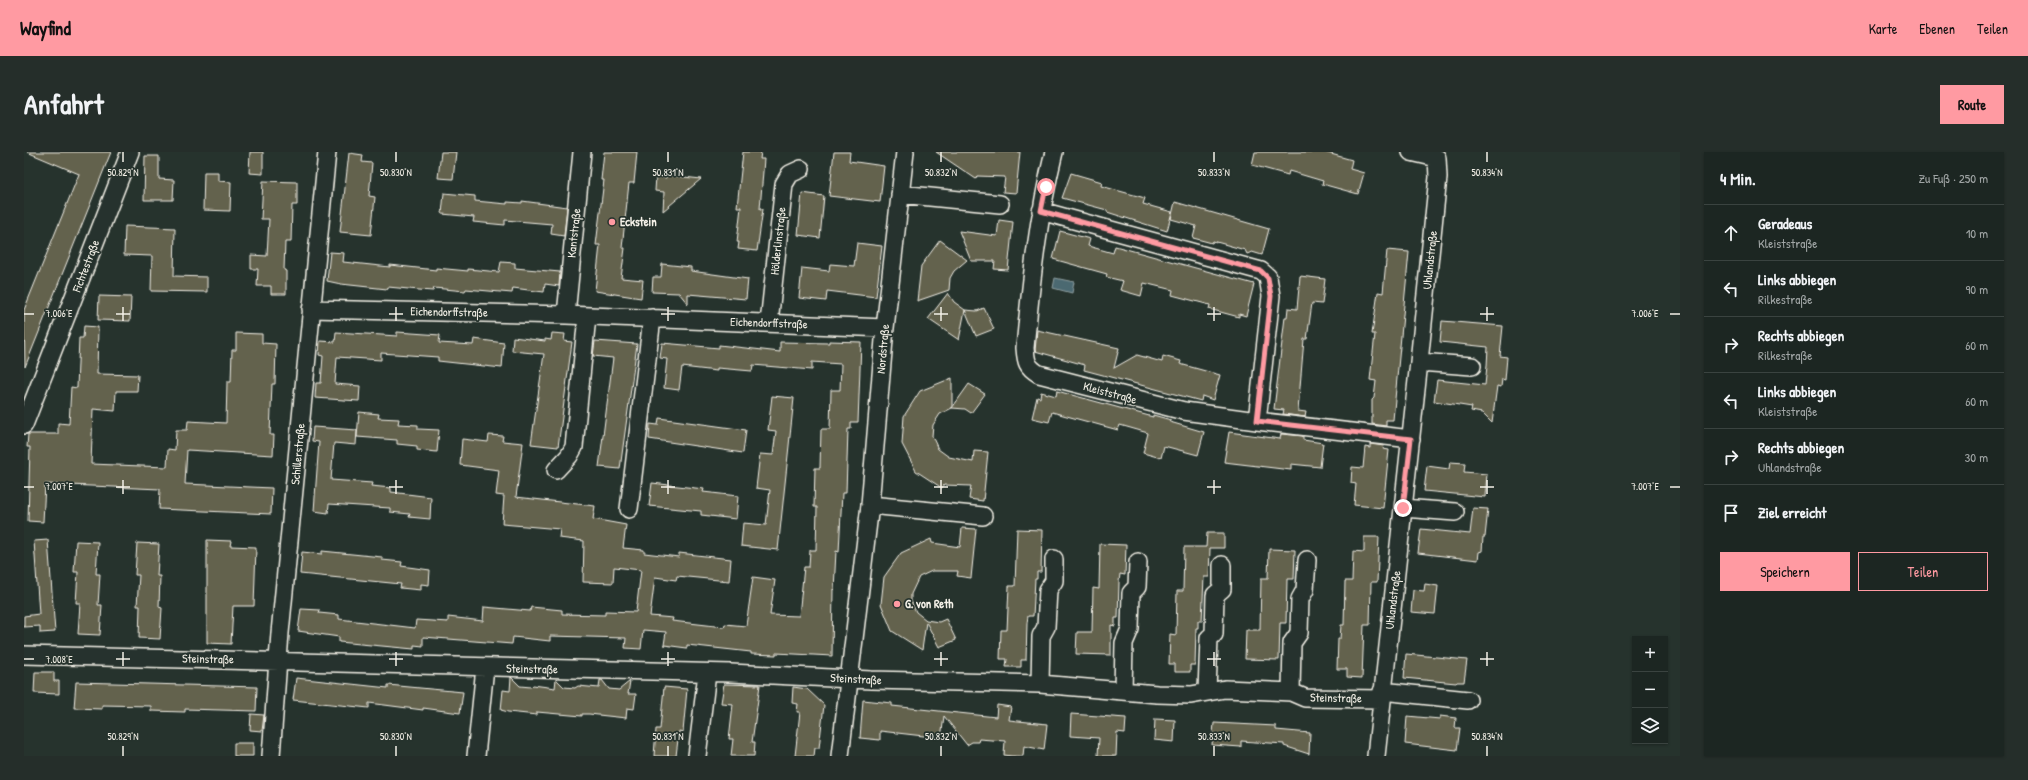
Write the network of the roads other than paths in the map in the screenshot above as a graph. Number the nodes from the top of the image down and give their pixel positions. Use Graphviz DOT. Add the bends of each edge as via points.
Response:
graph roads {
  1 [pos="130,152"];
  2 [pos="327,152"];
  3 [pos="582,152"];
  4 [pos="905,152"];
  5 [pos="1054,152"];
  6 [pos="1411,152"];
  7 [pos="801,169"];
  8 [pos="900,194"];
  9 [pos="1000,204"];
  10 [pos="1041,211"];
  11 [pos="311,309"];
  12 [pos="566,315"];
  13 [pos="587,316"];
  14 [pos="652,318"];
  15 [pos="769,323"];
  16 [pos="885,328"];
  17 [pos="1420,362"];
  18 [pos="1472,366"];
  19 [pos="1257,421"];
  20 [pos="24,425"];
  21 [pos="1411,439"];
  22 [pos="556,470"];
  23 [pos="870,505"];
  24 [pos="1403,508"];
  25 [pos="629,509"];
  26 [pos="1455,512"];
  27 [pos="983,516"];
  28 [pos="1054,559"];
  29 [pos="1307,560"];
  30 [pos="1138,562"];
  31 [pos="1222,564"];
  32 [pos="24,655"];
  33 [pos="278,661"];
  34 [pos="485,667"];
  35 [pos="708,673"];
  36 [pos="849,679"];
  37 [pos="1040,684"];
  38 [pos="1123,691"];
  39 [pos="1207,691"];
  40 [pos="1291,692"];
  41 [pos="1382,695"];
  42 [pos="1468,700"];
  43 [pos="271,756"];
  44 [pos="476,756"];
  45 [pos="697,756"];
  46 [pos="840,756"];
  47 [pos="1376,756"];
  1 -- 20 [label="street, Fichtestraße"];
  2 -- 11 [label="street, Schillerstraße"];
  3 -- 12 [label="street, Kantstraße"];
  4 -- 8 [label="street, Nordstraße"];
  5 -- 10 [label="street, Kleiststraße"];
  6 -- 17 [label="street, Uhlandstraße" via="1437,158"];
  7 -- 15 [label="street, Hölderlinstraße" via="790,174 784,184"];
  8 -- 9 [label="street"];
  8 -- 16 [label="street, Nordstraße"];
  10 -- 19 [label="street" via="1261,271 1268,278 1271,296"];
  10 -- 19 [label="street, Kleiststraße" via="1025,348 1030,368 1039,374 1149,403"];
  11 -- 12 [label="street, Eichendorffstraße"];
  11 -- 33 [label="street, Schillerstraße"];
  12 -- 13 [label="street, Eichendorffstraße"];
  13 -- 14 [label="street, Eichendorffstraße"];
  13 -- 22 [label="street" via="574,447"];
  14 -- 15 [label="street, Eichendorffstraße"];
  14 -- 25 [label="street"];
  15 -- 16 [label="street, Eichendorffstraße"];
  16 -- 23 [label="street, Nordstraße"];
  17 -- 18 [label="street"];
  17 -- 21 [label="street, Uhlandstraße"];
  19 -- 21 [label="street, Kleiststraße"];
  21 -- 24 [label="street, Uhlandstraße"];
  23 -- 27 [label="street"];
  23 -- 36 [label="street, Nordstraße"];
  24 -- 26 [label="street"];
  24 -- 41 [label="street, Uhlandstraße"];
  28 -- 37 [label="street" via="1054,581 1048,590 1046,627 1041,636"];
  29 -- 40 [label="street" via="1306,590 1300,599 1299,633 1292,643"];
  30 -- 38 [label="street" via="1137,587 1131,593 1130,629 1124,643"];
  31 -- 39 [label="street" via="1222,589 1215,595 1214,634 1209,638"];
  32 -- 33 [label="street, Steinstraße"];
  33 -- 34 [label="street, Steinstraße"];
  33 -- 43 [label="street, Schillerstraße"];
  34 -- 35 [label="street, Steinstraße"];
  34 -- 44 [label="street"];
  35 -- 36 [label="street, Steinstraße"];
  35 -- 45 [label="street"];
  36 -- 37 [label="street, Steinstraße"];
  36 -- 46 [label="street, Nordstraße"];
  37 -- 38 [label="street, Steinstraße"];
  38 -- 39 [label="street, Steinstraße" via="1191,695"];
  39 -- 40 [label="street, Steinstraße" via="1225,689"];
  40 -- 41 [label="street, Steinstraße" via="1305,698"];
  41 -- 42 [label="street"];
  41 -- 47 [label="street, Uhlandstraße"];
}
